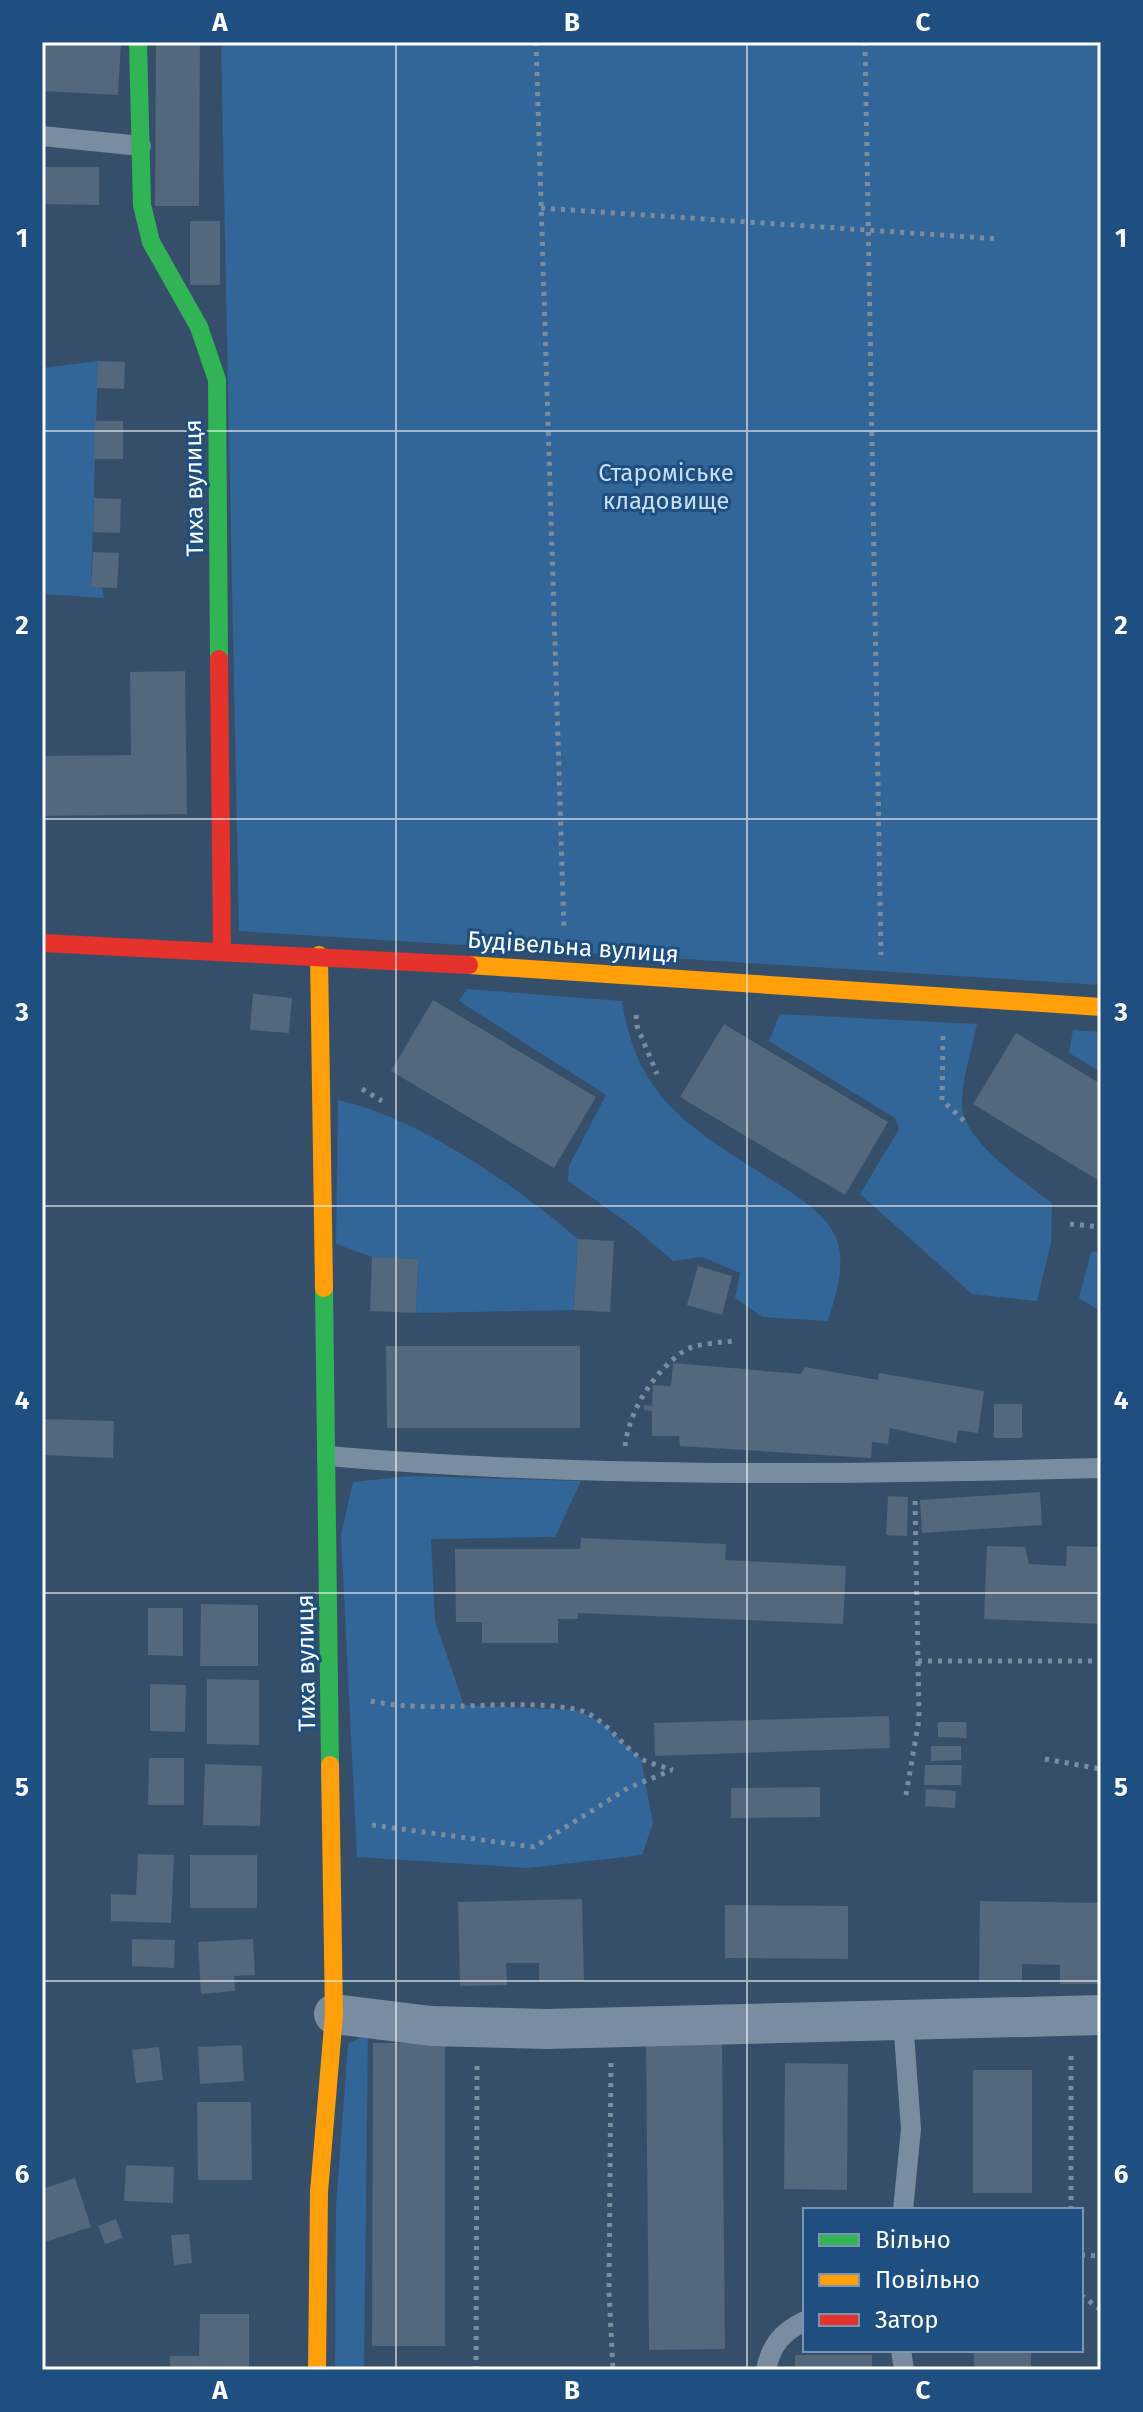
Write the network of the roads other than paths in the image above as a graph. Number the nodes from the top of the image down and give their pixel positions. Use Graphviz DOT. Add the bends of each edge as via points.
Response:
graph roads {
  1 [pos="138,42"];
  2 [pos="42,136"];
  3 [pos="141,146"];
  4 [pos="42,943"];
  5 [pos="222,950"];
  6 [pos="319,955"];
  7 [pos="1101,1007"];
  8 [pos="327,1456"];
  9 [pos="1101,1468"];
  10 [pos="334,2014"];
  11 [pos="1086,2016"];
  12 [pos="903,2020"];
  13 [pos="903,2208"];
  14 [pos="803,2322"];
  15 [pos="317,2370"];
  16 [pos="766,2370"];
  1 -- 3 [label="street, Тиха вулиця"];
  2 -- 3 [label="lane"];
  3 -- 5 [label="street, Тиха вулиця" via="142,205 151,242 199,327 217,380"];
  4 -- 5 [label="street, Будівельна вулиця"];
  5 -- 6 [label="street, Будівельна вулиця"];
  6 -- 7 [label="street, Будівельна вулиця"];
  6 -- 8 [label="street, Тиха вулиця"];
  8 -- 9 [label="lane" via="623,1471"];
  8 -- 10 [label="street, Тиха вулиця"];
  10 -- 12 [label="street" via="476,2027"];
  10 -- 15 [label="street, Тиха вулиця" via="323,2096"];
  11 -- 12 [label="street"];
  12 -- 13 [label="lane" via="911,2129"];
  14 -- 16 [label="lane" via="770,2348"];
}
